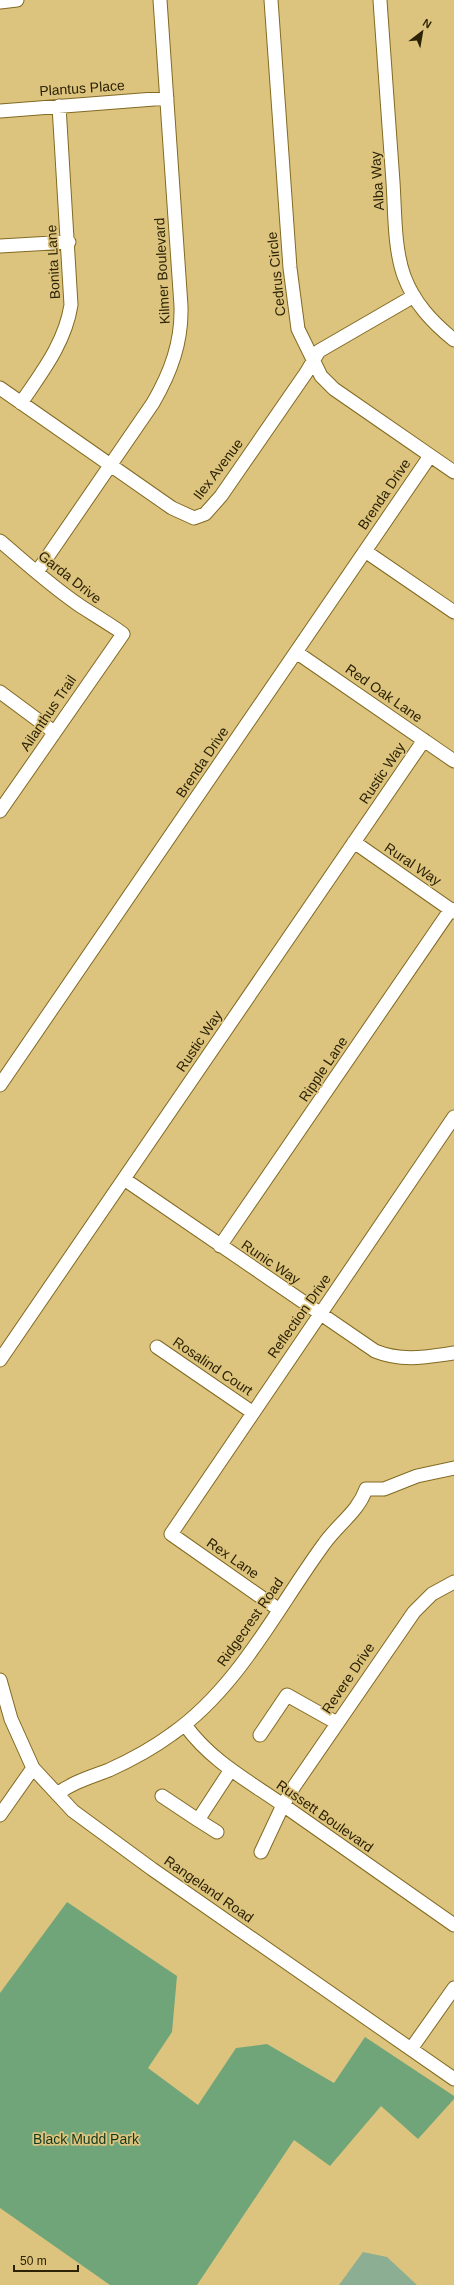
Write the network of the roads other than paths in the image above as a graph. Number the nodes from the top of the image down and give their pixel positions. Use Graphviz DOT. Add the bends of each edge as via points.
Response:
graph roads {
  1 [pos="17,0"];
  2 [pos="160,0"];
  3 [pos="271,0"];
  4 [pos="380,0"];
  5 [pos="0,2"];
  6 [pos="167,98"];
  7 [pos="58,106"];
  8 [pos="0,111"];
  9 [pos="69,242"];
  10 [pos="0,246"];
  11 [pos="414,296"];
  12 [pos="454,340"];
  13 [pos="312,361"];
  14 [pos="0,388"];
  15 [pos="21,403"];
  16 [pos="430,456"];
  17 [pos="110,465"];
  18 [pos="454,472"];
  19 [pos="0,541"];
  20 [pos="365,551"];
  21 [pos="37,572"];
  22 [pos="454,612"];
  23 [pos="123,634"];
  24 [pos="296,652"];
  25 [pos="0,692"];
  26 [pos="54,732"];
  27 [pos="424,740"];
  28 [pos="454,760"];
  29 [pos="0,811"];
  30 [pos="354,842"];
  31 [pos="452,910"];
  32 [pos="0,1085"];
  33 [pos="454,1117"];
  34 [pos="124,1179"];
  35 [pos="220,1246"];
  36 [pos="319,1314"];
  37 [pos="156,1347"];
  38 [pos="454,1354"];
  39 [pos="0,1360"];
  40 [pos="252,1412"];
  41 [pos="454,1468"];
  42 [pos="171,1534"];
  43 [pos="454,1582"];
  44 [pos="278,1609"];
  45 [pos="0,1680"];
  46 [pos="337,1723"];
  47 [pos="185,1725"];
  48 [pos="260,1735"];
  49 [pos="33,1768"];
  50 [pos="230,1771"];
  51 [pos="57,1794"];
  52 [pos="162,1796"];
  53 [pos="283,1805"];
  54 [pos="0,1815"];
  55 [pos="198,1820"];
  56 [pos="216,1832"];
  57 [pos="261,1852"];
  58 [pos="454,1925"];
  59 [pos="454,1988"];
  60 [pos="411,2049"];
  61 [pos="454,2080"];
  1 -- 5 [label="street"];
  2 -- 6 [label="street, Kilmer Boulevard"];
  3 -- 13 [label="street, Cedrus Circle" via="294,308 298,329"];
  4 -- 11 [label="street, Alba Way" via="400,257 404,275"];
  6 -- 7 [label="street, Plantus Place"];
  6 -- 17 [label="street, Kilmer Boulevard" via="181,306 178,345 163,386"];
  7 -- 8 [label="street, Plantus Place"];
  7 -- 9 [label="street, Bonita Lane"];
  9 -- 10 [label="street"];
  9 -- 15 [label="street, Bonita Lane" via="72,293 66,327 49,362"];
  11 -- 12 [label="street, Alba Way" via="435,325"];
  11 -- 13 [label="street, Ilex Avenue" via="319,350"];
  13 -- 16 [label="street, Cedrus Circle" via="321,376 334,389"];
  13 -- 17 [label="street, Ilex Avenue" via="221,496 205,514 194,518 180,512"];
  14 -- 15 [label="street, Ilex Avenue"];
  15 -- 17 [label="street, Ilex Avenue"];
  16 -- 18 [label="street, Cedrus Circle"];
  16 -- 20 [label="street, Brenda Drive"];
  17 -- 21 [label="street, Kilmer Boulevard"];
  19 -- 21 [label="street, Garda Drive"];
  20 -- 22 [label="street"];
  20 -- 24 [label="street, Brenda Drive"];
  21 -- 23 [label="street, Garda Drive"];
  23 -- 26 [label="street, Ailanthus Trail"];
  24 -- 27 [label="street, Red Oak Lane"];
  24 -- 32 [label="street, Brenda Drive"];
  25 -- 26 [label="street"];
  26 -- 29 [label="street, Ailanthus Trail"];
  27 -- 28 [label="street, Red Oak Lane"];
  27 -- 30 [label="street, Rustic Way"];
  30 -- 31 [label="street, Rural Way"];
  30 -- 34 [label="street, Rustic Way"];
  31 -- 35 [label="street, Ripple Lane"];
  33 -- 36 [label="street, Reflection Drive"];
  34 -- 35 [label="street, Runic Way"];
  34 -- 39 [label="street, Rustic Way"];
  35 -- 36 [label="street, Runic Way"];
  36 -- 38 [label="street, Runic Way" via="367,1346 392,1357 412,1359"];
  36 -- 40 [label="street, Reflection Drive"];
  37 -- 40 [label="street, Rosalind Court"];
  40 -- 42 [label="street, Reflection Drive"];
  41 -- 44 [label="street, Ridgecrest Road" via="417,1476 384,1489 366,1489 359,1506 324,1543"];
  42 -- 44 [label="street, Rex Lane"];
  43 -- 46 [label="street, Revere Drive" via="432,1594 414,1612"];
  44 -- 47 [label="street, Ridgecrest Road" via="222,1689"];
  45 -- 49 [label="street, Rangeland Road" via="11,1720"];
  46 -- 48 [label="street" via="287,1695"];
  46 -- 53 [label="street, Revere Drive"];
  47 -- 50 [label="street, Russett Boulevard" via="204,1750"];
  47 -- 51 [label="street, Ridgecrest Road" via="157,1745 122,1764 69,1785"];
  49 -- 51 [label="street, Rangeland Road"];
  49 -- 54 [label="street"];
  50 -- 53 [label="street, Russett Boulevard"];
  50 -- 55 [label="street"];
  51 -- 60 [label="street, Rangeland Road" via="93,1827"];
  52 -- 55 [label="street"];
  53 -- 57 [label="street, Revere Drive"];
  53 -- 58 [label="street, Russett Boulevard"];
  55 -- 56 [label="street"];
  59 -- 60 [label="street"];
  60 -- 61 [label="street, Rangeland Road"];
}
